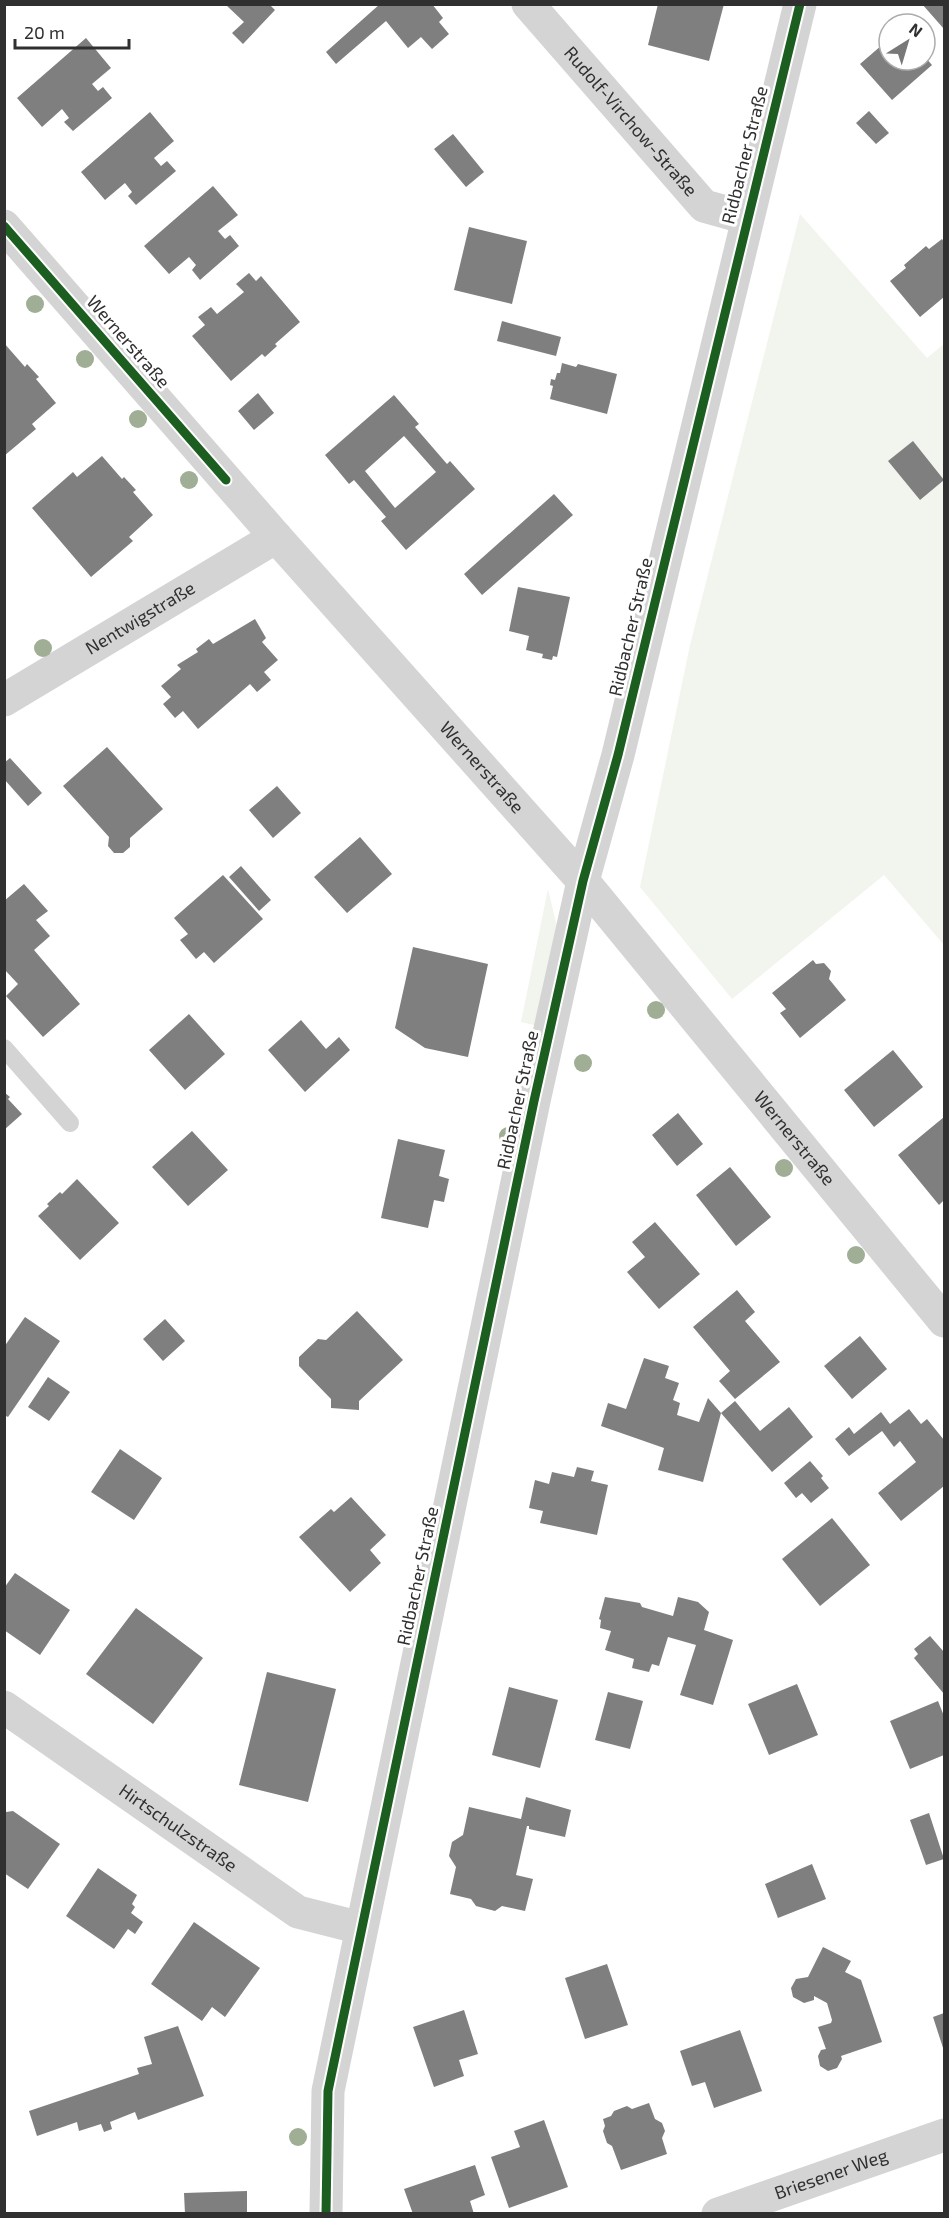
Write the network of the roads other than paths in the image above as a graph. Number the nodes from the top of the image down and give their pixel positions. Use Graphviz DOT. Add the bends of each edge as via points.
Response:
graph roads {
  1 [pos="528,4"];
  2 [pos="800,4"];
  3 [pos="747,218"];
  4 [pos="4,226"];
  5 [pos="276,537"];
  6 [pos="4,700"];
  7 [pos="583,881"];
  8 [pos="4,1048"];
  9 [pos="70,1123"];
  10 [pos="945,1321"];
  11 [pos="4,1707"];
  12 [pos="361,1928"];
  13 [pos="945,2136"];
  14 [pos="326,2214"];
  15 [pos="718,2214"];
  1 -- 3 [label="street, Rudolf-Virchow-Straße" via="704,206"];
  2 -- 3 [label="street, Ridbacher Straße"];
  3 -- 7 [label="street, Ridbacher Straße" via="618,755"];
  4 -- 5 [label="street, Wernerstraße"];
  5 -- 6 [label="street, Nentwigstraße"];
  5 -- 7 [label="street, Wernerstraße"];
  7 -- 10 [label="street, Wernerstraße"];
  7 -- 12 [label="street, Ridbacher Straße"];
  8 -- 9 [label="lane"];
  11 -- 12 [label="street, Hirtschulzstraße" via="298,1912"];
  12 -- 14 [label="street, Ridbacher Straße" via="328,2091"];
  13 -- 15 [label="street, Briesener Weg"];
}
